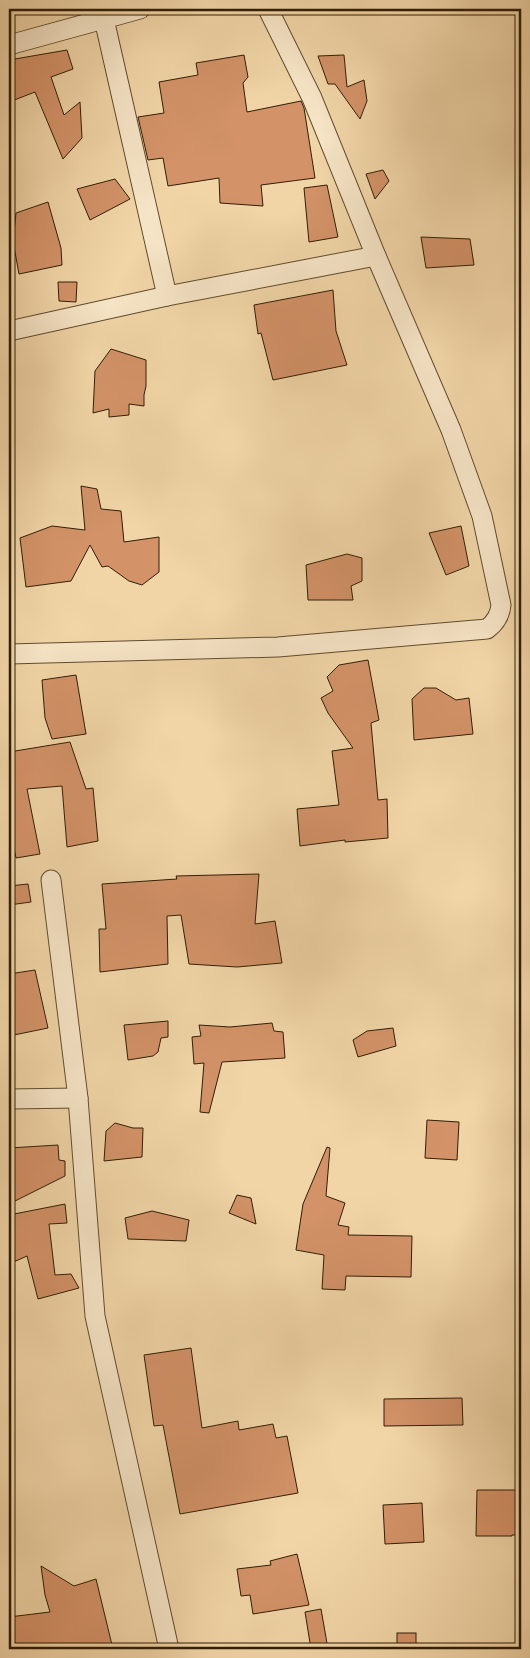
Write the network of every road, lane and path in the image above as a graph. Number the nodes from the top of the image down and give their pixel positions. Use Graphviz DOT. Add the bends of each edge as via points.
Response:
graph roads {
  1 [pos="140,9"];
  2 [pos="268,9"];
  3 [pos="104,19"];
  4 [pos="9,45"];
  5 [pos="376,256"];
  6 [pos="167,296"];
  7 [pos="9,332"];
  8 [pos="9,654"];
  9 [pos="50,880"];
  10 [pos="78,1098"];
  11 [pos="9,1100"];
  12 [pos="169,1649"];
  1 -- 3 [label="street"];
  2 -- 5 [label="street" via="312,98"];
  3 -- 4 [label="street"];
  3 -- 6 [label="street"];
  5 -- 6 [label="street"];
  5 -- 8 [label="street" via="452,430 482,516 501,605 493,625 487,629 278,647"];
  6 -- 7 [label="street"];
  9 -- 10 [label="street"];
  10 -- 11 [label="street"];
  10 -- 12 [label="street" via="95,1316"];
}
